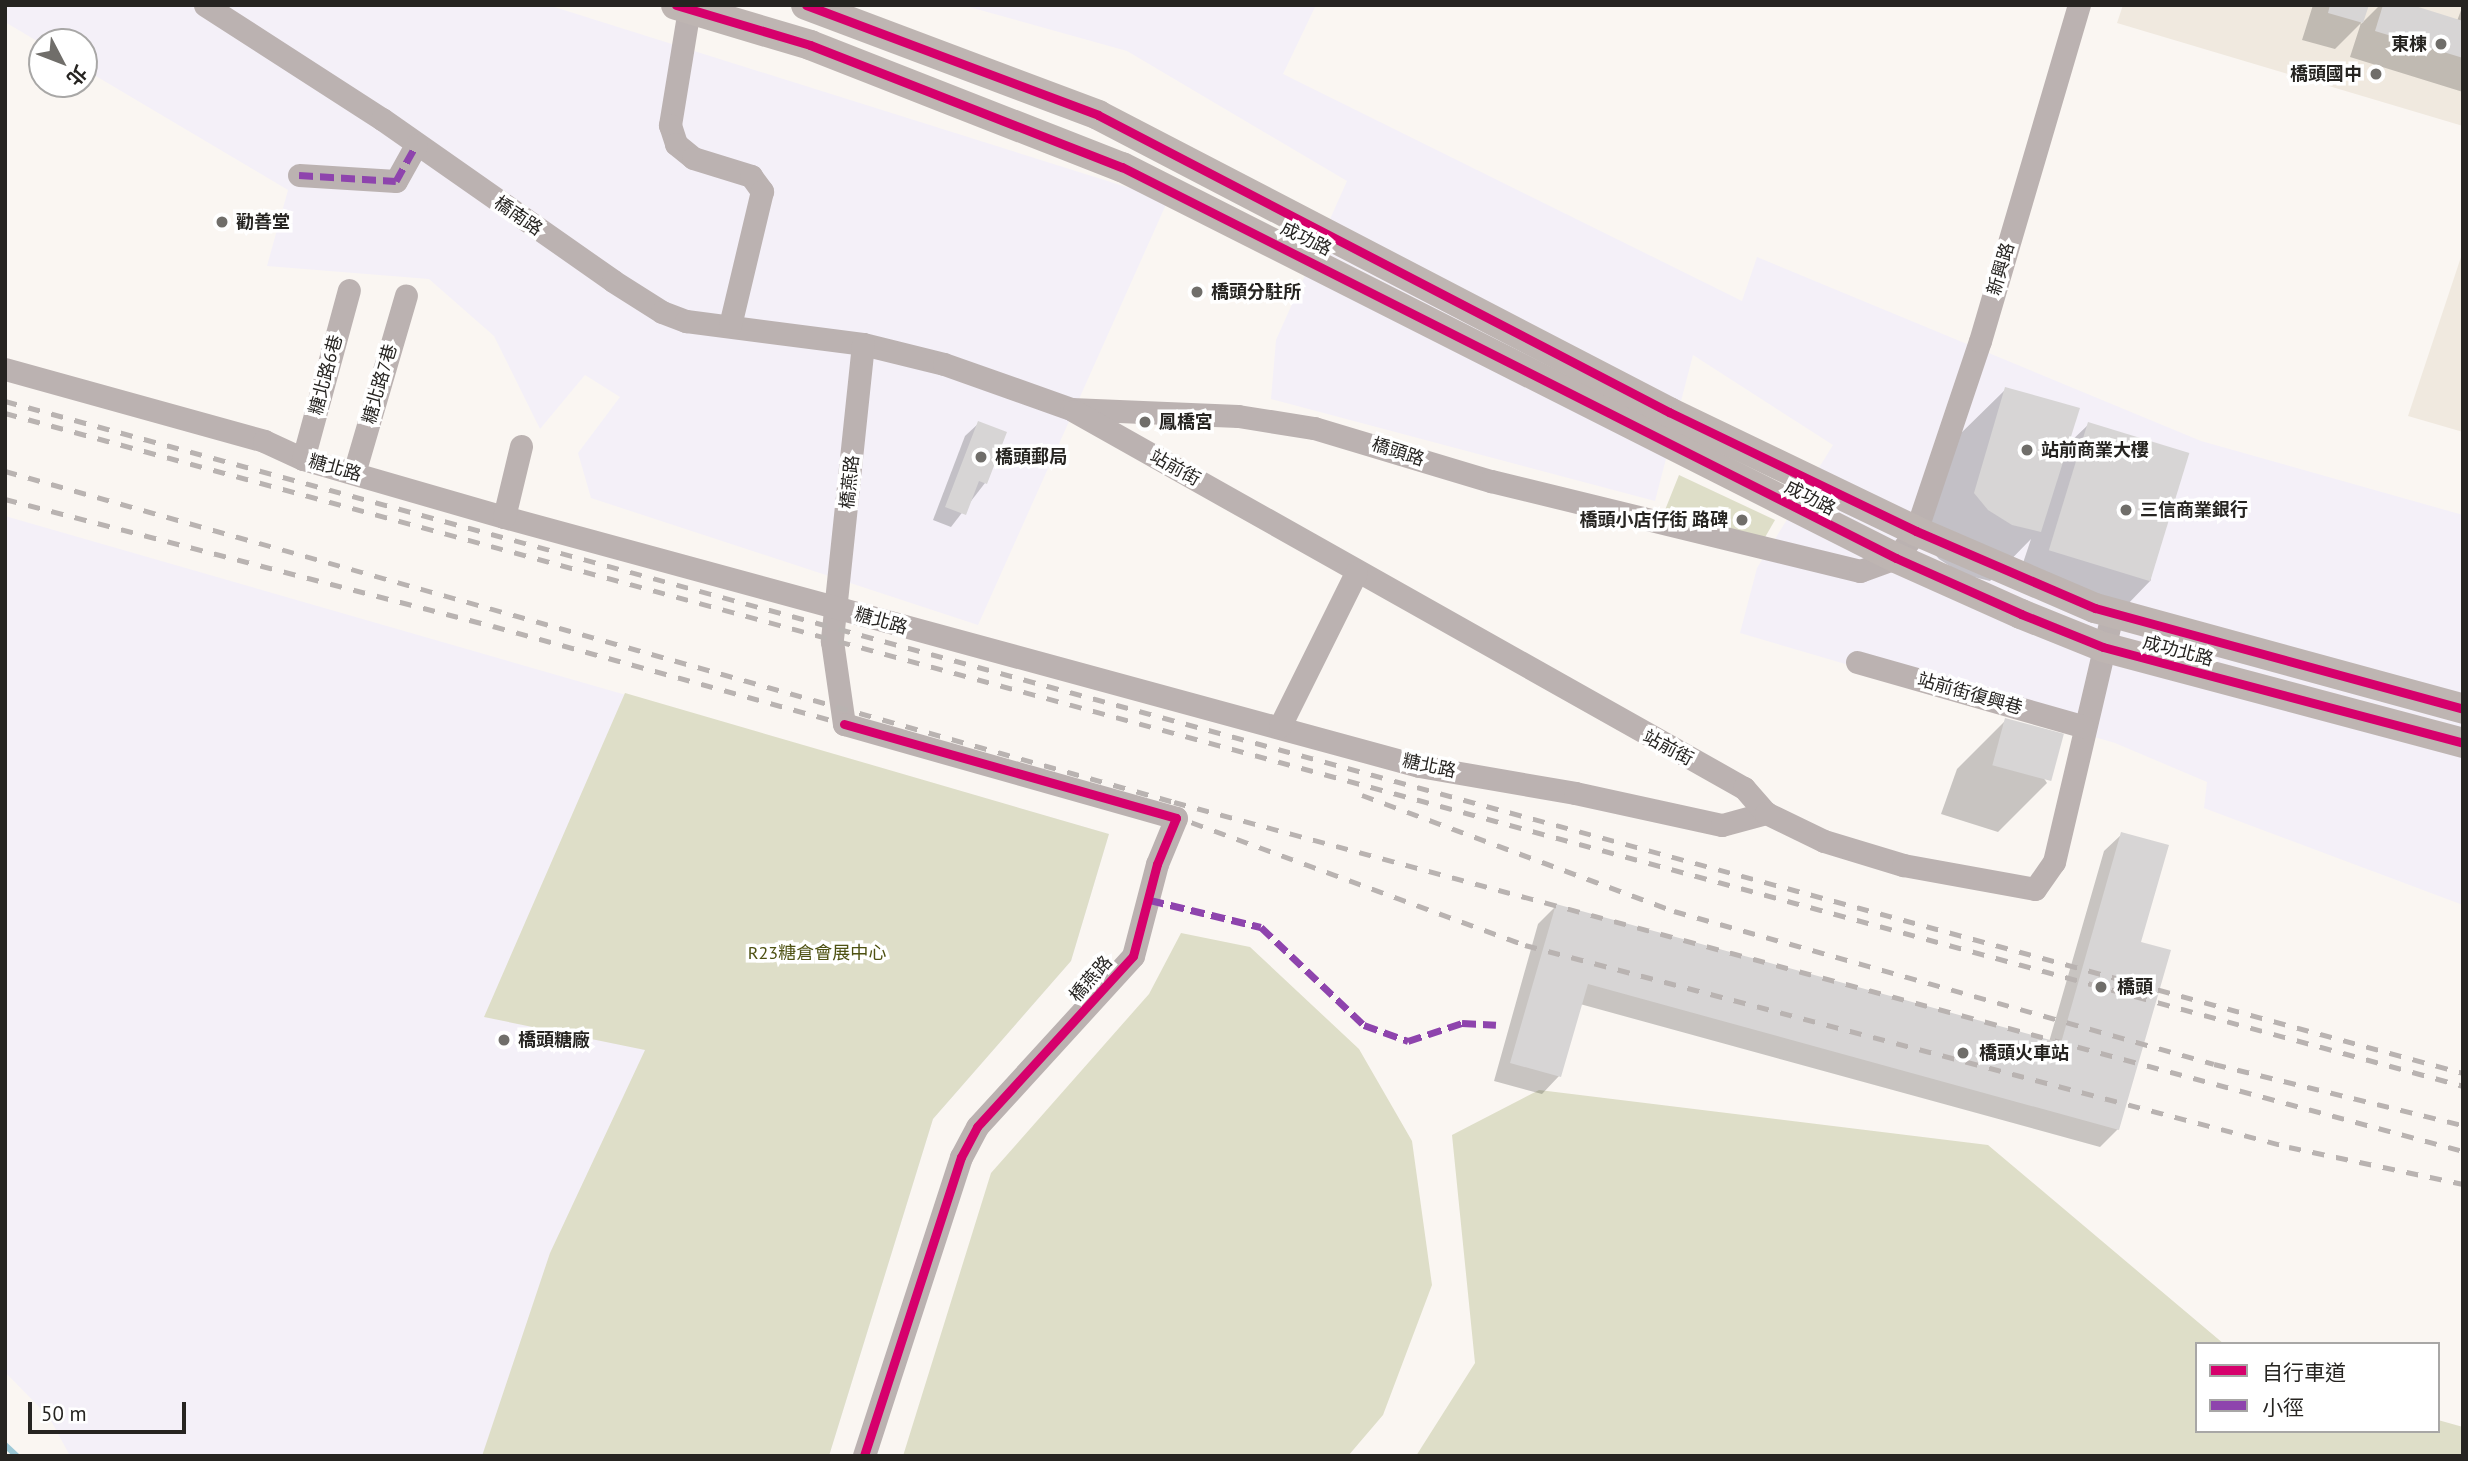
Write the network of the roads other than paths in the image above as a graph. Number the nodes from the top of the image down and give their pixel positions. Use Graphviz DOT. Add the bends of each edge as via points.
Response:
graph roads {
  1 [pos="205,5"];
  2 [pos="2079,5"];
  3 [pos="683,7"];
  4 [pos="819,7"];
  5 [pos="810,45"];
  6 [pos="416,145"];
  7 [pos="299,175"];
  8 [pos="349,290"];
  9 [pos="406,295"];
  10 [pos="730,325"];
  11 [pos="863,344"];
  12 [pos="5,369"];
  13 [pos="1071,409"];
  14 [pos="521,446"];
  15 [pos="303,459"];
  16 [pos="354,473"];
  17 [pos="504,517"];
  18 [pos="1916,531"];
  19 [pos="1896,558"];
  20 [pos="1356,573"];
  21 [pos="838,608"];
  22 [pos="2112,615"];
  23 [pos="2103,647"];
  24 [pos="1857,662"];
  25 [pos="2463,709"];
  26 [pos="1280,726"];
  27 [pos="2082,726"];
  28 [pos="2463,743"];
  29 [pos="1766,813"];
  30 [pos="864,1456"];
  1 -- 6 [label="street, 橋南路"];
  2 -- 18 [label="street, 新興路" via="1980,341"];
  3 -- 5 [label="main road, 成功路"];
  3 -- 10 [label="street" via="670,125 676,144 693,158 751,176 762,191"];
  4 -- 5 [label="street"];
  4 -- 18 [label="main road, 成功路" via="1098,115 1669,412"];
  5 -- 19 [label="main road, 成功路" via="1122,167"];
  6 -- 7 [label="street" via="396,181"];
  6 -- 10 [label="street, 橋南路" via="662,312 686,321"];
  8 -- 15 [label="street, 糖北路6巷"];
  9 -- 16 [label="street, 糖北路7巷"];
  10 -- 11 [label="street, 橋南路"];
  11 -- 13 [label="street, 橋頭路" via="944,364"];
  11 -- 21 [label="street, 橋燕路"];
  12 -- 15 [label="street, 糖北路" via="264,441"];
  13 -- 19 [label="street, 橋頭路" via="1238,415 1314,428 1491,481 1860,571"];
  13 -- 20 [label="street, 站前街"];
  14 -- 17 [label="street"];
  15 -- 16 [label="street, 糖北路"];
  16 -- 17 [label="street, 糖北路"];
  17 -- 21 [label="street, 糖北路"];
  18 -- 19 [label="street"];
  18 -- 22 [label="main road, 成功北路"];
  19 -- 23 [label="main road, 成功北路"];
  20 -- 26 [label="street"];
  20 -- 29 [label="street, 站前街" via="1744,788"];
  21 -- 26 [label="street, 糖北路"];
  21 -- 30 [label="street, 橋燕路" via="832,641 844,724 1176,818 1157,864 1133,956 977,1127 961,1157"];
  22 -- 23 [label="street, 站前街"];
  22 -- 25 [label="main road, 成功北路"];
  23 -- 27 [label="street, 站前街"];
  23 -- 28 [label="main road, 成功北路"];
  24 -- 27 [label="street, 站前街復興巷"];
  26 -- 29 [label="street, 糖北路" via="1419,766 1722,825"];
  27 -- 29 [label="street, 站前街" via="2054,862 2035,889 1903,865 1824,841"];
}
